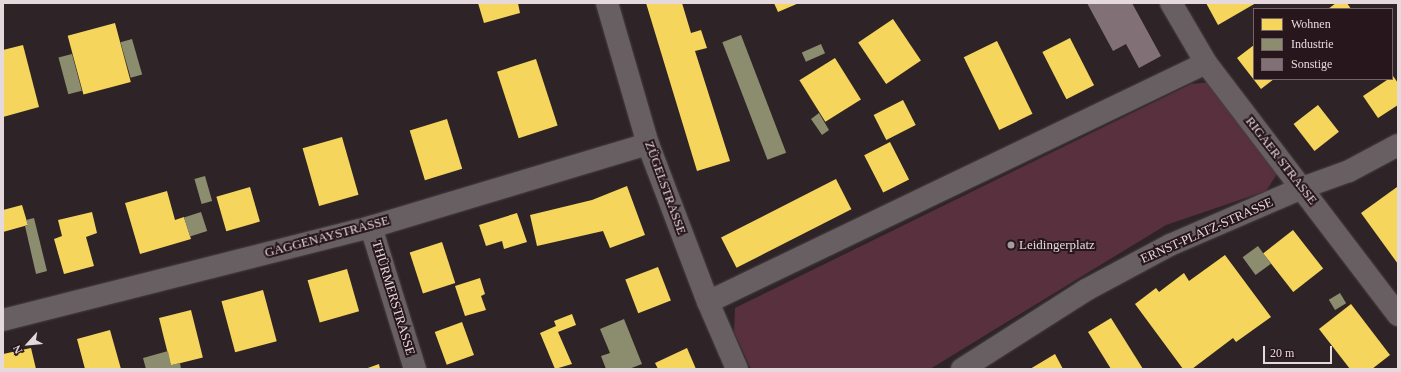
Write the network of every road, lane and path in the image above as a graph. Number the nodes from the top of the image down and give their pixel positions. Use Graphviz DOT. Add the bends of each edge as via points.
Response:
graph roads {
  1 [pos="607,3"];
  2 [pos="1171,3"];
  3 [pos="1206,63"];
  4 [pos="648,144"];
  5 [pos="1398,145"];
  6 [pos="1302,188"];
  7 [pos="370,227"];
  8 [pos="708,302"];
  9 [pos="1398,314"];
  10 [pos="3,320"];
  11 [pos="415,369"];
  12 [pos="738,369"];
  13 [pos="962,369"];
  1 -- 4 [label="street, ZÜGELSTRASSE"];
  2 -- 3 [label="street, RIGAER STRASSE"];
  3 -- 6 [label="street, RIGAER STRASSE"];
  3 -- 8 [label="street"];
  4 -- 7 [label="street, GAGGENAYSTRASSE"];
  4 -- 8 [label="street, ZÜGELSTRASSE"];
  5 -- 6 [label="street, ERNST-PLATZ-STRASSE" via="1349,171"];
  6 -- 9 [label="street, RIGAER STRASSE"];
  6 -- 13 [label="street, ERNST-PLATZ-STRASSE" via="1163,248 1086,290"];
  7 -- 10 [label="street, GAGGENAYSTRASSE"];
  7 -- 11 [label="street, THÜRMERSTRASSE"];
  8 -- 12 [label="street, ZÜGELSTRASSE"];
}
